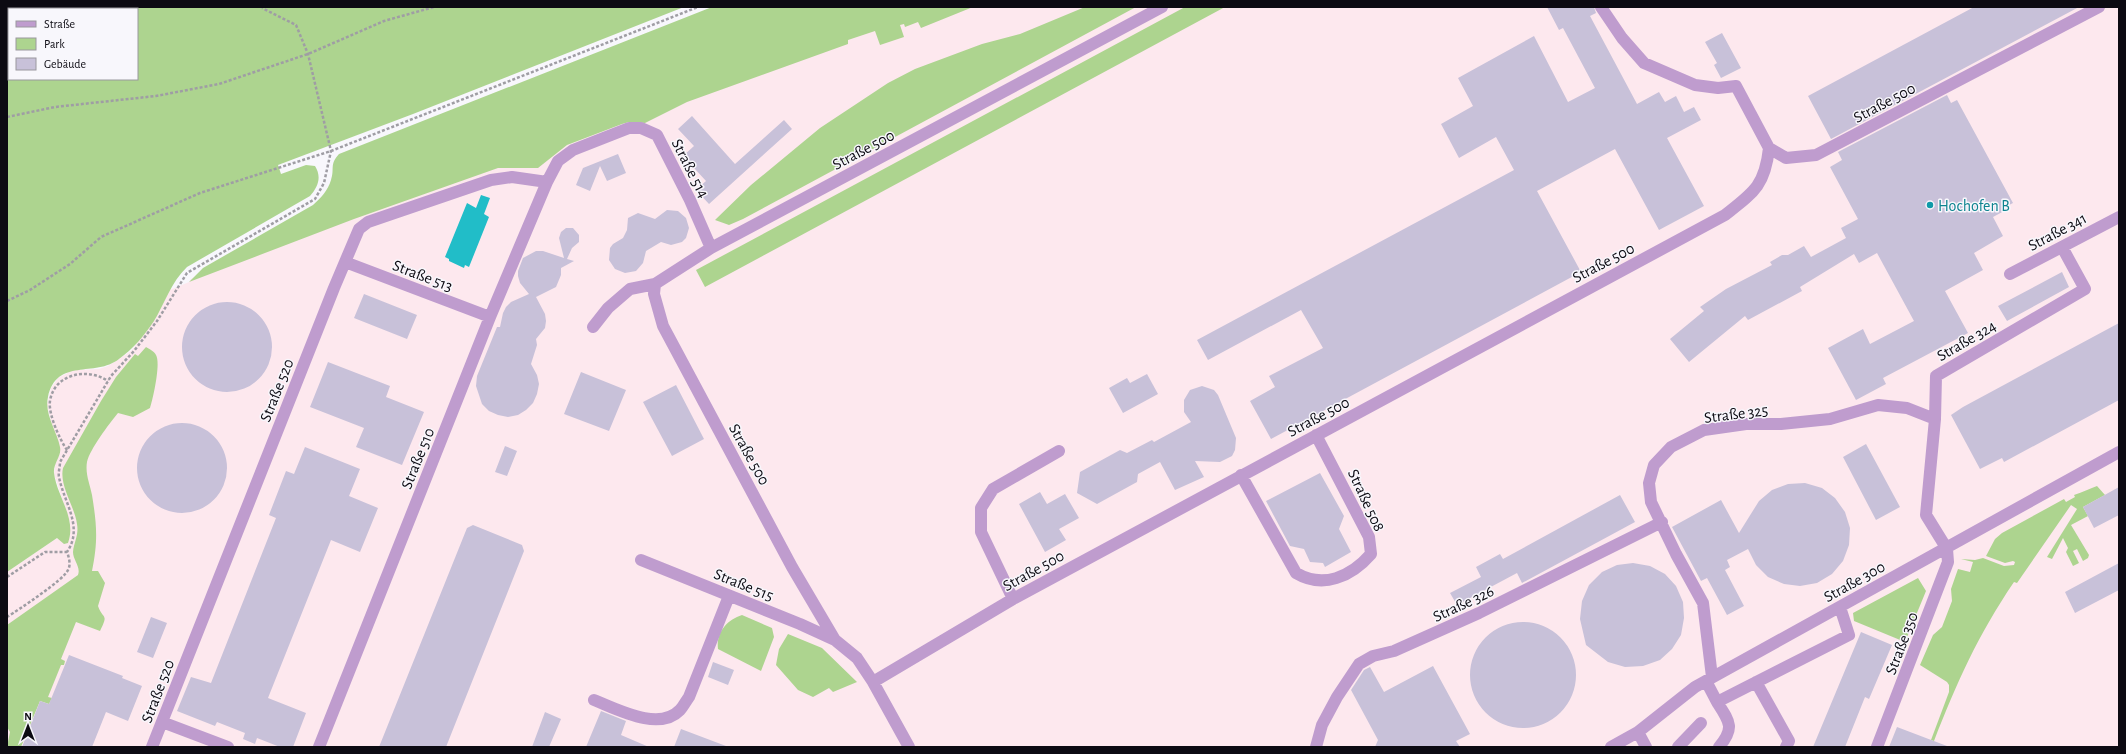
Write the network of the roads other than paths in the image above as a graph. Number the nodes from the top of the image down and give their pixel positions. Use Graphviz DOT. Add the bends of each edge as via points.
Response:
graph roads {
  1 [pos="1162,7"];
  2 [pos="1601,7"];
  3 [pos="2099,7"];
  4 [pos="1769,148"];
  5 [pos="546,182"];
  6 [pos="2119,217"];
  7 [pos="2062,247"];
  8 [pos="711,248"];
  9 [pos="345,262"];
  10 [pos="2010,274"];
  11 [pos="655,284"];
  12 [pos="490,318"];
  13 [pos="593,328"];
  14 [pos="1935,419"];
  15 [pos="1316,435"];
  16 [pos="1059,451"];
  17 [pos="2119,452"];
  18 [pos="1241,476"];
  19 [pos="1662,522"];
  20 [pos="1947,549"];
  21 [pos="641,560"];
  22 [pos="729,596"];
  23 [pos="1013,599"];
  24 [pos="1840,607"];
  25 [pos="835,640"];
  26 [pos="1709,679"];
  27 [pos="873,682"];
  28 [pos="1756,682"];
  29 [pos="594,700"];
  30 [pos="1717,702"];
  31 [pos="162,722"];
  32 [pos="1701,723"];
  33 [pos="1638,732"];
  34 [pos="152,747"];
  35 [pos="228,747"];
  36 [pos="319,747"];
  37 [pos="909,747"];
  38 [pos="1316,747"];
  39 [pos="1611,747"];
  40 [pos="1646,747"];
  41 [pos="1678,747"];
  42 [pos="1719,747"];
  43 [pos="1786,747"];
  44 [pos="1877,747"];
  1 -- 8 [label="street, Straße 500"];
  2 -- 4 [label="street" via="1622,38 1644,63 1696,86 1736,86"];
  3 -- 4 [label="street, Straße 500" via="1816,155 1786,158"];
  4 -- 15 [label="street, Straße 500" via="1767,168 1754,192 1725,215"];
  5 -- 8 [label="street, Straße 514" via="558,161 572,150 629,128 641,128 657,135"];
  5 -- 9 [label="street, Straße 520" via="512,177 491,180 368,222 359,229"];
  5 -- 12 [label="street, Straße 510"];
  6 -- 7 [label="street, Straße 341"];
  7 -- 10 [label="street, Straße 341"];
  7 -- 14 [label="street, Straße 324" via="2085,288 1936,376"];
  8 -- 11 [label="street, Straße 500"];
  9 -- 12 [label="street, Straße 513"];
  9 -- 31 [label="street, Straße 520"];
  11 -- 13 [label="street" via="630,289 608,308"];
  11 -- 25 [label="street, Straße 500" via="654,294 663,326 792,567"];
  12 -- 36 [label="street, Straße 510"];
  14 -- 19 [label="street, Straße 325" via="1908,408 1878,405 1830,419 1780,424 1746,424 1704,430 1671,447 1654,465 1649,483 1652,502"];
  14 -- 20 [label="street, Straße 324" via="1926,515"];
  15 -- 18 [label="street, Straße 500"];
  15 -- 18 [label="street, Straße 508" via="1369,537 1371,554 1362,564 1350,571 1321,582 1306,579 1296,573"];
  16 -- 23 [label="street" via="992,489 981,508 981,532"];
  17 -- 20 [label="street, Straße 300"];
  18 -- 23 [label="street, Straße 500"];
  19 -- 26 [label="street, Straße 325" via="1703,603"];
  19 -- 38 [label="street, Straße 326" via="1479,614 1359,664 1322,725"];
  20 -- 24 [label="street, Straße 300"];
  20 -- 44 [label="street, Straße 350" via="1948,562"];
  21 -- 22 [label="street, Straße 515"];
  22 -- 25 [label="street, Straße 515"];
  22 -- 29 [label="street" via="689,697 679,711 664,719 643,718"];
  23 -- 27 [label="street, Straße 500"];
  24 -- 26 [label="street, Straße 300"];
  24 -- 28 [label="street" via="1849,635"];
  25 -- 27 [label="street, Straße 500" via="857,658"];
  26 -- 30 [label="street"];
  26 -- 33 [label="street, Straße 300"];
  27 -- 37 [label="street"];
  28 -- 30 [label="street"];
  28 -- 43 [label="street" via="1789,741"];
  30 -- 42 [label="street" via="1729,721 1728,735"];
  31 -- 34 [label="street, Straße 520"];
  31 -- 35 [label="street"];
  32 -- 41 [label="street"];
  33 -- 39 [label="street, Straße 300"];
  33 -- 40 [label="street"];
}
